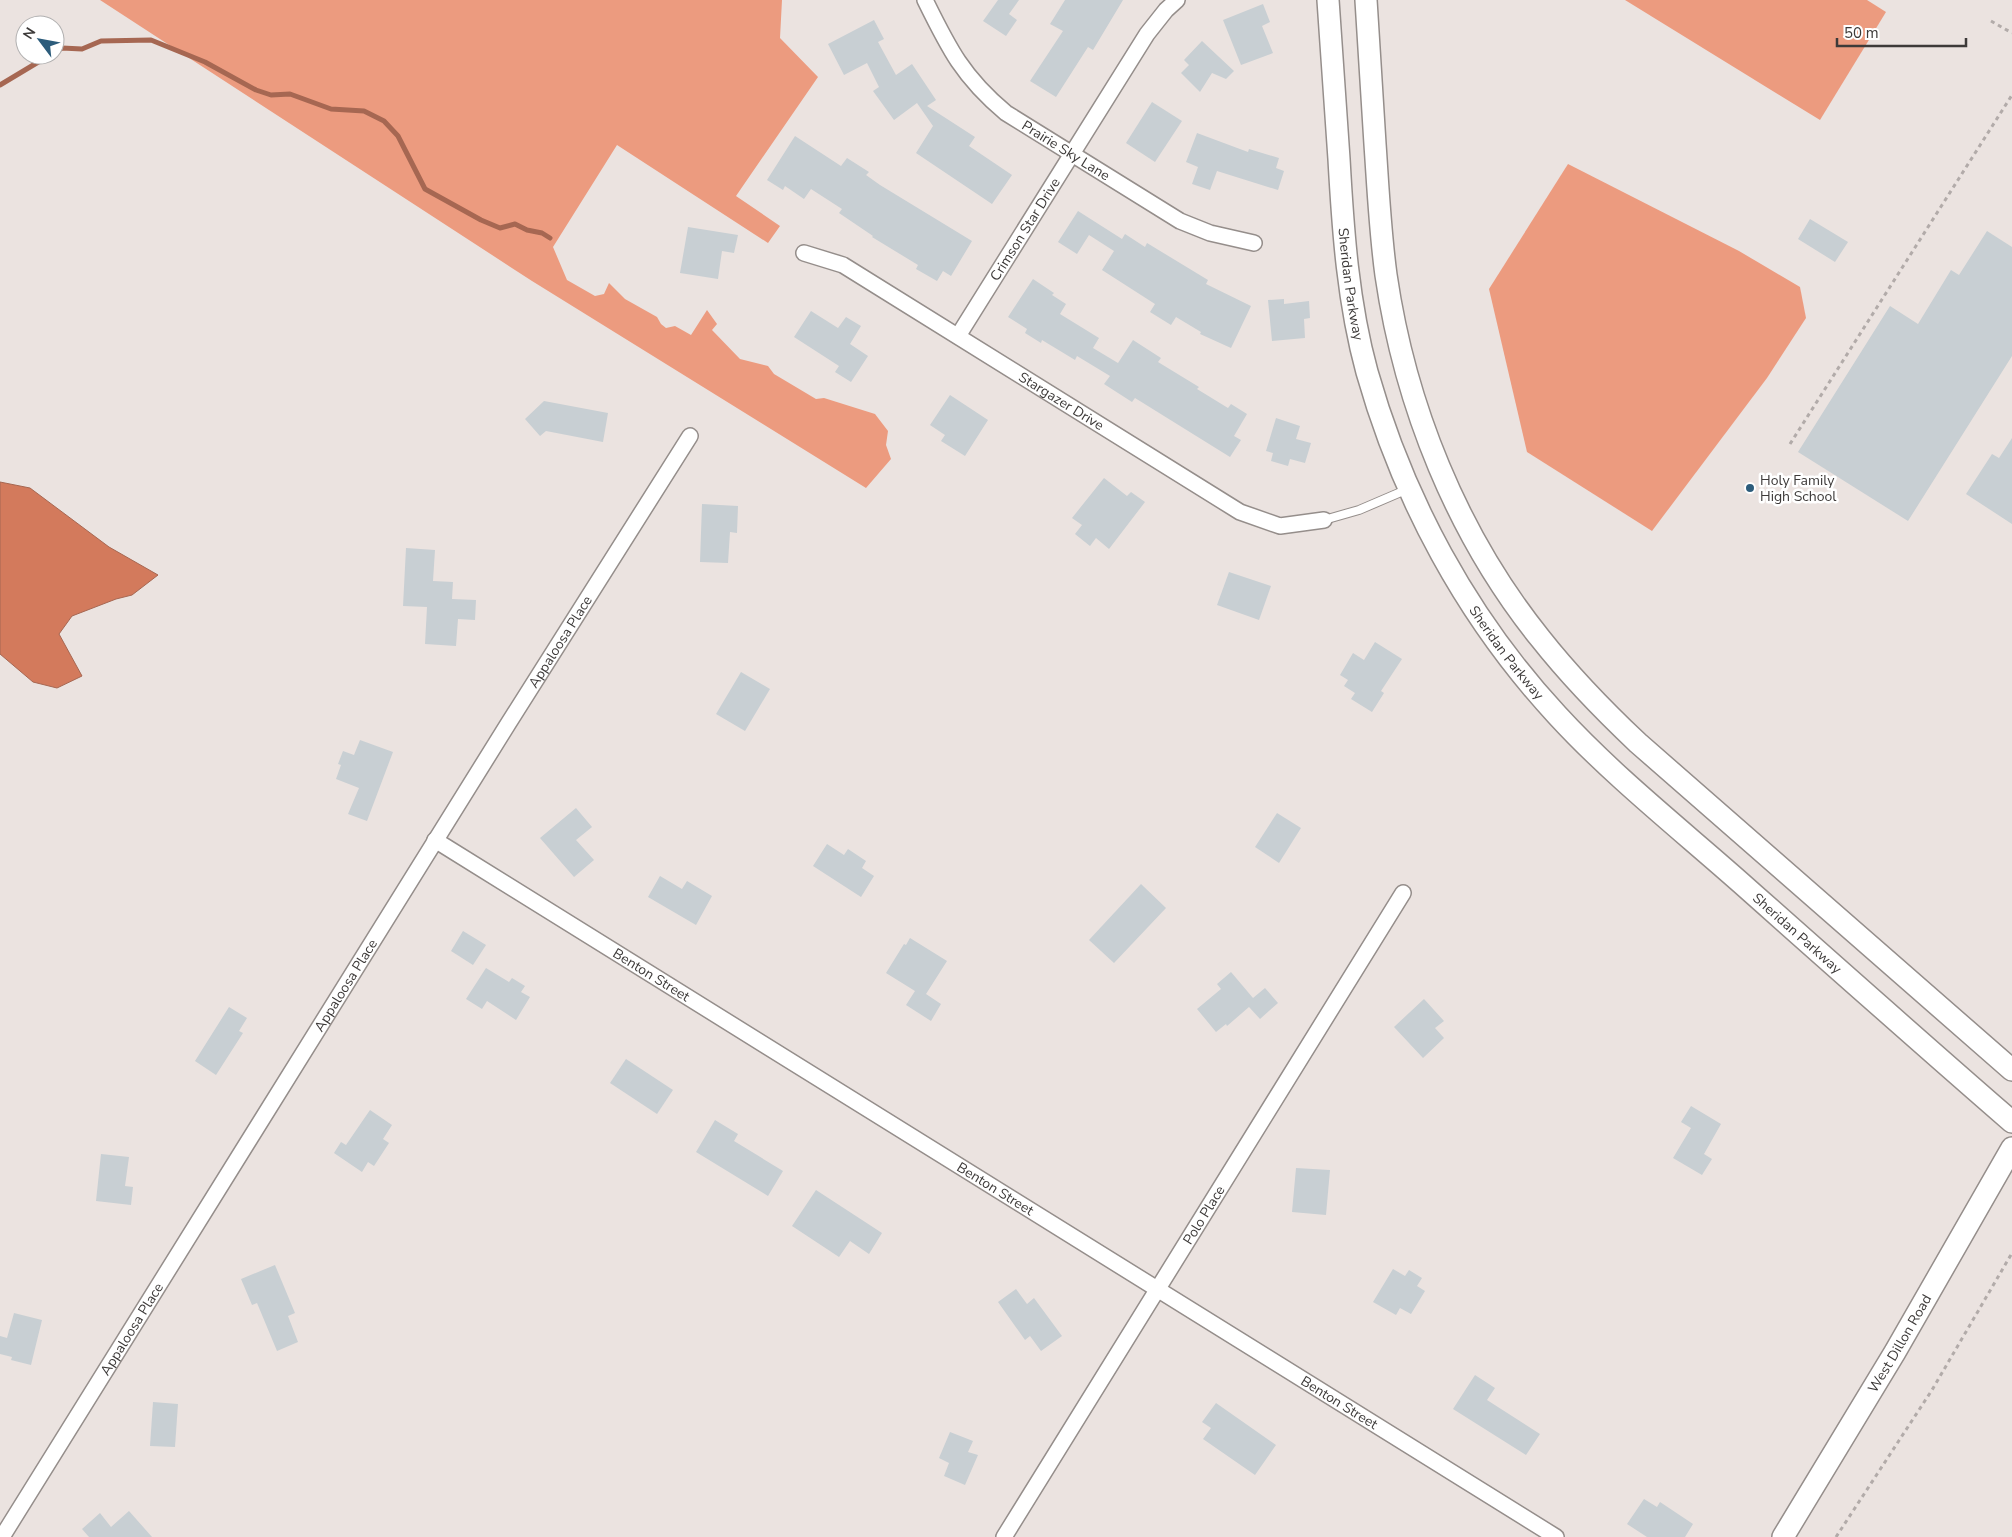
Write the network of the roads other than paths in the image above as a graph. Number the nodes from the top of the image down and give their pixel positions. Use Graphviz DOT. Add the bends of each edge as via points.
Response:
graph roads {
  1 [pos="925,0"];
  2 [pos="1177,0"];
  3 [pos="1328,0"];
  4 [pos="1366,0"];
  5 [pos="1071,155"];
  6 [pos="1254,243"];
  7 [pos="804,253"];
  8 [pos="958,336"];
  9 [pos="690,436"];
  10 [pos="1408,488"];
  11 [pos="1324,520"];
  12 [pos="435,840"];
  13 [pos="1403,893"];
  14 [pos="2012,1070"];
  15 [pos="2012,1122"];
  16 [pos="2012,1148"];
  17 [pos="1158,1290"];
  18 [pos="2,1537"];
  19 [pos="1004,1537"];
  20 [pos="1556,1537"];
  21 [pos="1783,1537"];
  1 -- 5 [label="street, Prairie Sky Lane" via="963,71 984,95"];
  2 -- 5 [label="street, Crimson Star Drive" via="1147,34"];
  3 -- 10 [label="main road, Sheridan Parkway" via="1342,216 1358,336 1381,418"];
  4 -- 14 [label="main road" via="1382,243 1396,330 1432,448 1486,560 1539,638 1601,708"];
  5 -- 6 [label="street, Prairie Sky Lane" via="1180,221 1210,233"];
  5 -- 8 [label="street, Crimson Star Drive"];
  7 -- 8 [label="street, Stargazer Drive" via="843,265"];
  8 -- 11 [label="street, Stargazer Drive" via="1240,512 1280,526"];
  9 -- 12 [label="street, Appaloosa Place"];
  10 -- 11 [label="lane" via="1359,510"];
  10 -- 15 [label="main road, Sheridan Parkway" via="1447,566 1477,614 1498,645 1559,718 1604,762"];
  12 -- 17 [label="street, Benton Street"];
  12 -- 18 [label="street, Appaloosa Place"];
  13 -- 17 [label="street, Polo Place"];
  16 -- 21 [label="main road, West Dillon Road" via="1895,1352"];
  17 -- 19 [label="street, Polo Place"];
  17 -- 20 [label="street, Benton Street"];
}
